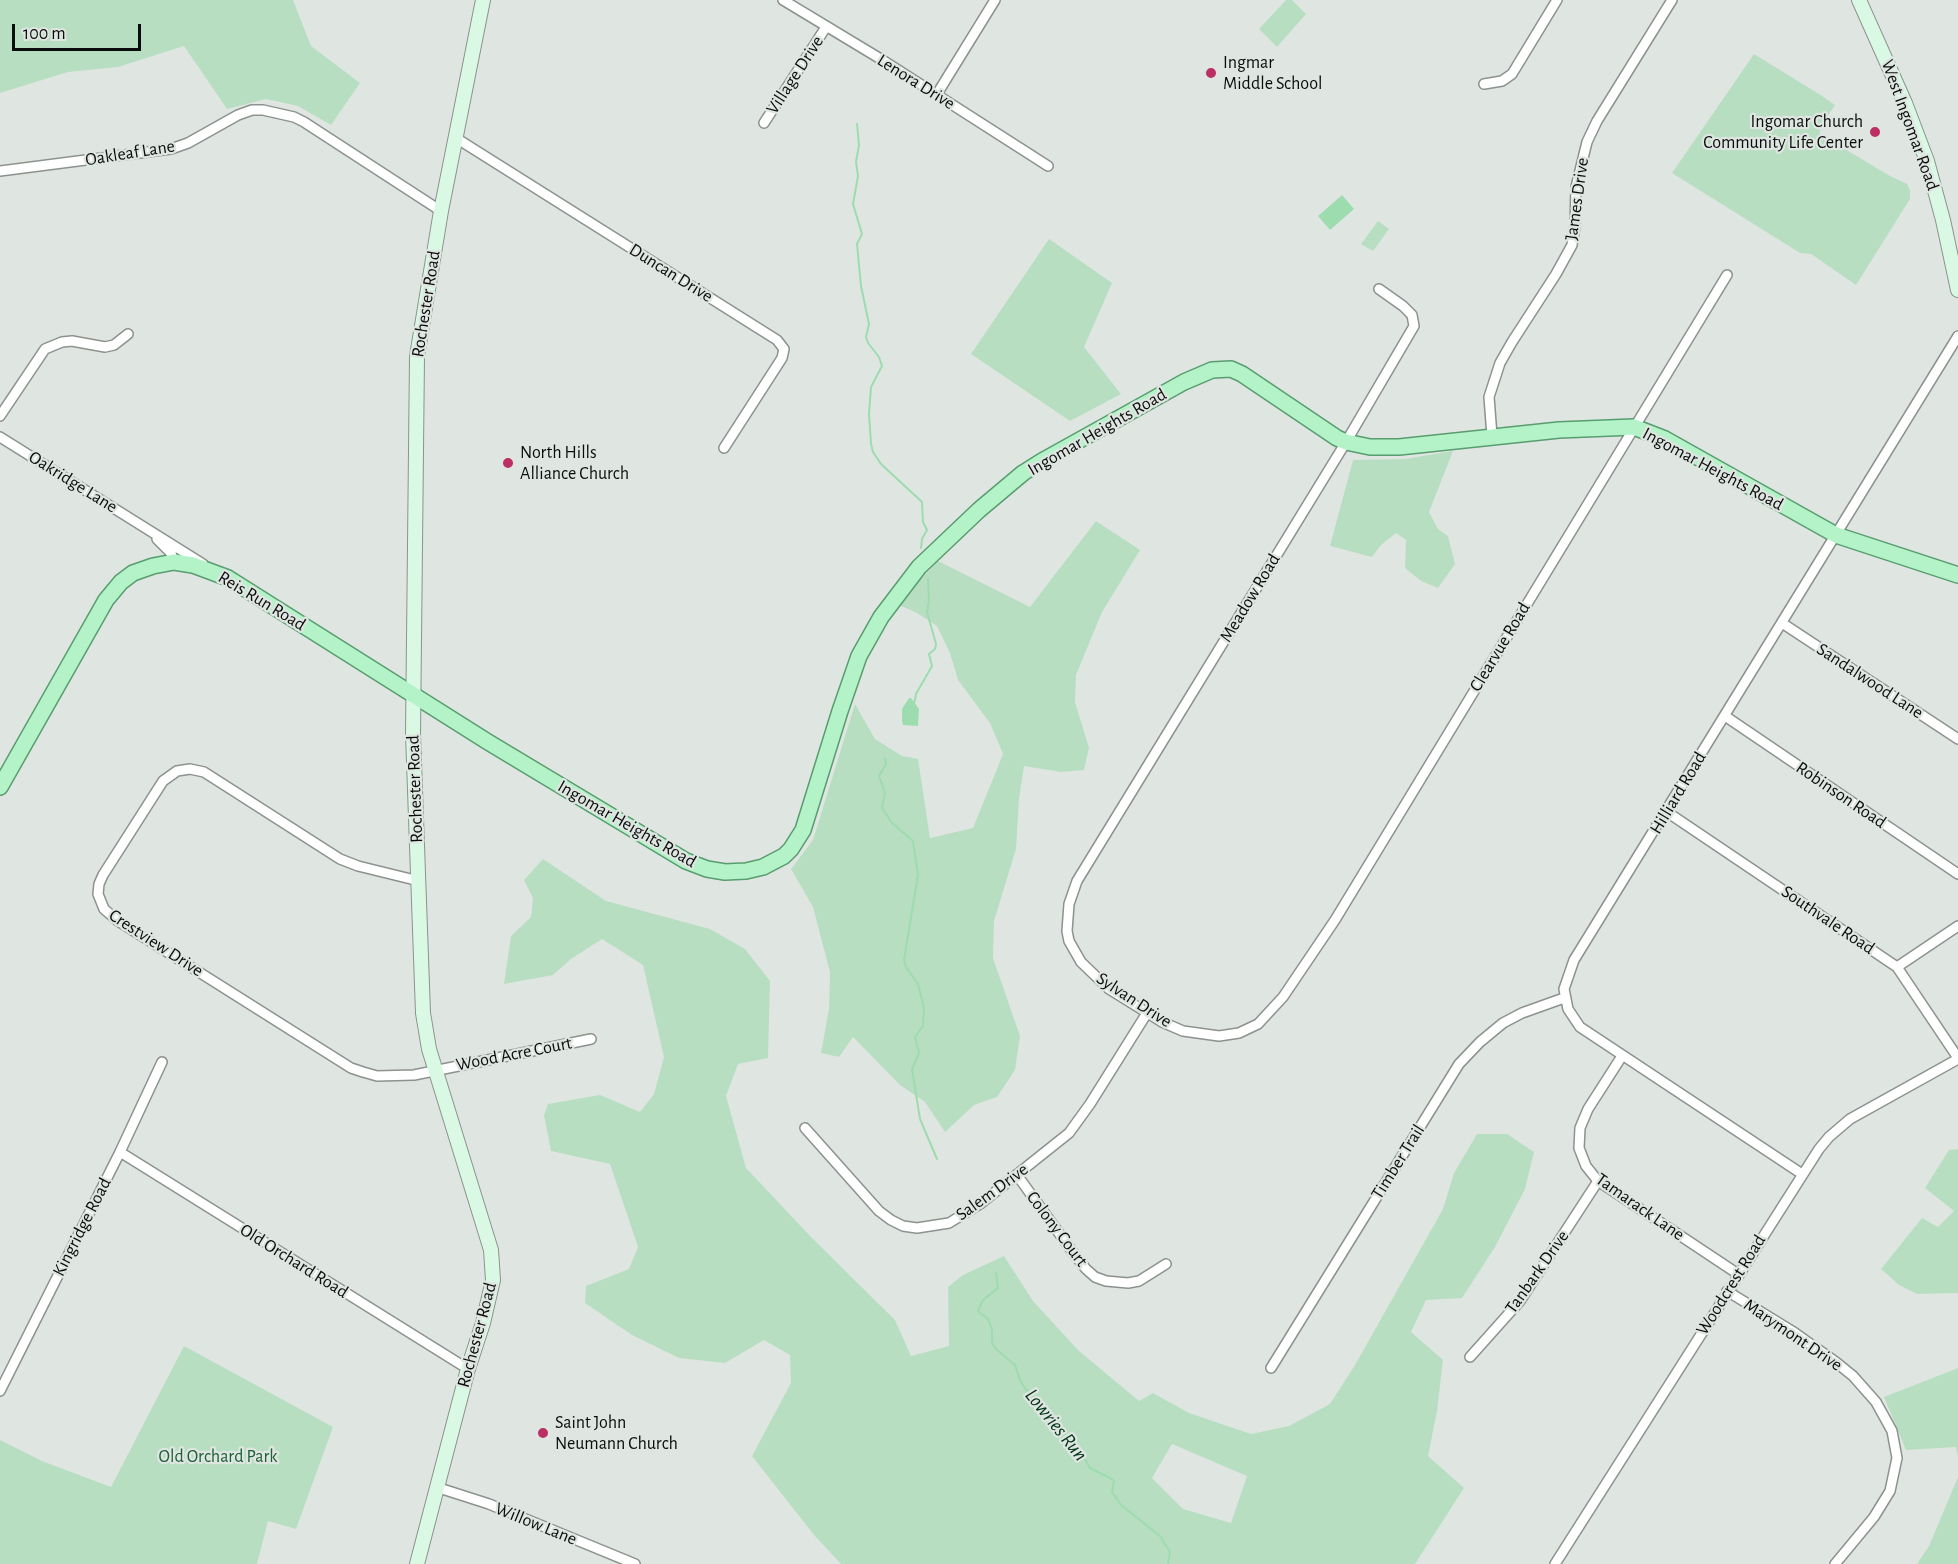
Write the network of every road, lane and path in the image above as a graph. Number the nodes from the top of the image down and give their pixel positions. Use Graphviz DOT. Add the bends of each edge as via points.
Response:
graph roads {
  1 [pos="483,0"];
  2 [pos="783,0"];
  3 [pos="995,0"];
  4 [pos="1557,0"];
  5 [pos="1672,0"];
  6 [pos="1859,0"];
  7 [pos="826,27"];
  8 [pos="1484,84"];
  9 [pos="937,94"];
  10 [pos="764,123"];
  11 [pos="456,138"];
  12 [pos="1048,166"];
  13 [pos="0,171"];
  14 [pos="441,211"];
  15 [pos="1727,275"];
  16 [pos="1379,289"];
  17 [pos="1958,290"];
  18 [pos="128,334"];
  19 [pos="1958,336"];
  20 [pos="0,416"];
  21 [pos="1634,427"];
  22 [pos="1492,436"];
  23 [pos="0,437"];
  24 [pos="1346,442"];
  25 [pos="724,448"];
  26 [pos="146,526"];
  27 [pos="1836,535"];
  28 [pos="174,562"];
  29 [pos="216,572"];
  30 [pos="1958,575"];
  31 [pos="1782,623"];
  32 [pos="413,695"];
  33 [pos="1725,716"];
  34 [pos="1958,739"];
  35 [pos="0,787"];
  36 [pos="1667,812"];
  37 [pos="1958,874"];
  38 [pos="419,881"];
  39 [pos="1066,918"];
  40 [pos="1958,926"];
  41 [pos="1897,967"];
  42 [pos="1564,998"];
  43 [pos="1147,1013"];
  44 [pos="1267,1016"];
  45 [pos="591,1039"];
  46 [pos="1622,1056"];
  47 [pos="1958,1059"];
  48 [pos="162,1062"];
  49 [pos="436,1069"];
  50 [pos="805,1128"];
  51 [pos="120,1152"];
  52 [pos="1802,1174"];
  53 [pos="1017,1175"];
  54 [pos="1598,1181"];
  55 [pos="1166,1264"];
  56 [pos="1738,1274"];
  57 [pos="1727,1292"];
  58 [pos="1470,1357"];
  59 [pos="1271,1368"];
  60 [pos="468,1369"];
  61 [pos="0,1389"];
  62 [pos="436,1487"];
  63 [pos="417,1564"];
  64 [pos="635,1564"];
  65 [pos="1556,1564"];
  66 [pos="1834,1564"];
  1 -- 11 [label="street, Rochester Road"];
  2 -- 7 [label="street, Lenora Drive"];
  3 -- 9 [label="street"];
  4 -- 8 [label="street" via="1512,74 1502,81"];
  5 -- 22 [label="street, James Drive" via="1587,142 1576,187 1572,244 1500,363 1489,397"];
  6 -- 17 [label="street, West Ingomar Road" via="1927,161"];
  7 -- 9 [label="street, Lenora Drive"];
  7 -- 10 [label="street, Village Drive"];
  9 -- 12 [label="street, Lenora Drive"];
  11 -- 14 [label="street, Rochester Road"];
  11 -- 25 [label="street, Duncan Drive" via="777,340 784,349 782,358"];
  13 -- 14 [label="street, Oakleaf Lane" via="171,149 252,110 263,110 304,122"];
  14 -- 32 [label="street, Rochester Road" via="416,371"];
  15 -- 21 [label="street, Clearvue Road"];
  16 -- 24 [label="street, Meadow Road" via="1412,315 1414,326"];
  18 -- 20 [label="street" via="105,347 72,341 45,349"];
  19 -- 27 [label="street, Hilliard Road"];
  21 -- 22 [label="main road, Ingomar Heights Road"];
  21 -- 27 [label="main road, Ingomar Heights Road" via="1665,439"];
  21 -- 44 [label="street, Clearvue Road" via="1335,920"];
  22 -- 24 [label="main road, Ingomar Heights Road" via="1384,448"];
  23 -- 26 [label="street, Oakridge Lane"];
  24 -- 32 [label="main road, Ingomar Heights Road" via="1255,381 1231,369 1222,369 1198,375 1023,473 940,545 891,601 859,656 803,830 784,856 756,869 725,872 686,861"];
  24 -- 39 [label="street, Meadow Road" via="1077,881"];
  26 -- 28 [label="street, Oakridge Lane"];
  26 -- 29 [label="street, Oakridge Lane"];
  27 -- 30 [label="main road, Ingomar Heights Road"];
  27 -- 31 [label="street, Hilliard Road"];
  28 -- 29 [label="main road, Reis Run Road"];
  28 -- 35 [label="main road, Reis Run Road" via="133,573 106,600"];
  29 -- 32 [label="main road, Reis Run Road"];
  31 -- 33 [label="street, Hilliard Road"];
  31 -- 34 [label="street, Sandalwood Lane"];
  32 -- 38 [label="street, Rochester Road"];
  33 -- 36 [label="street, Hilliard Road"];
  33 -- 37 [label="street, Robinson Road"];
  36 -- 41 [label="street, Southvale Road"];
  36 -- 42 [label="street, Hilliard Road" via="1574,960"];
  38 -- 49 [label="street, Rochester Road" via="423,1014"];
  38 -- 49 [label="street, Crestview Drive" via="340,859 204,772 190,769 177,771 163,781 103,875 98,894 111,915 351,1068 389,1077"];
  39 -- 43 [label="street, Sylvan Drive" via="1069,941 1081,962 1109,989"];
  40 -- 41 [label="street"];
  41 -- 47 [label="street, Southvale Road"];
  42 -- 46 [label="street" via="1580,1027"];
  42 -- 59 [label="street, Timber Trail" via="1503,1023 1459,1064"];
  43 -- 44 [label="street, Sylvan Drive" via="1183,1031 1219,1036 1239,1033"];
  43 -- 53 [label="street, Salem Drive" via="1077,1124"];
  45 -- 49 [label="street, Wood Acre Court"];
  46 -- 52 [label="street"];
  46 -- 54 [label="street, Tamarack Lane" via="1580,1128 1582,1158"];
  47 -- 52 [label="street, Woodcrest Road" via="1850,1119 1829,1137"];
  48 -- 51 [label="street, Kingridge Road"];
  49 -- 60 [label="street, Rochester Road" via="492,1259 492,1290"];
  50 -- 53 [label="street, Salem Drive" via="879,1211 903,1226 949,1223"];
  51 -- 60 [label="street, Old Orchard Road"];
  51 -- 61 [label="street, Kingridge Road"];
  52 -- 56 [label="street, Woodcrest Road"];
  53 -- 55 [label="street, Colony Court" via="1095,1277 1139,1281"];
  54 -- 56 [label="street, Tamarack Lane"];
  54 -- 58 [label="street, Tanbark Drive" via="1520,1301"];
  56 -- 57 [label="street, Woodcrest Road"];
  57 -- 65 [label="street, Woodcrest Road"];
  57 -- 66 [label="street, Marymont Drive" via="1837,1363 1876,1402 1892,1431 1897,1458 1890,1491 1874,1517"];
  60 -- 62 [label="street, Rochester Road"];
  62 -- 63 [label="street, Rochester Road"];
  62 -- 64 [label="street, Willow Lane" via="489,1504"];
}
